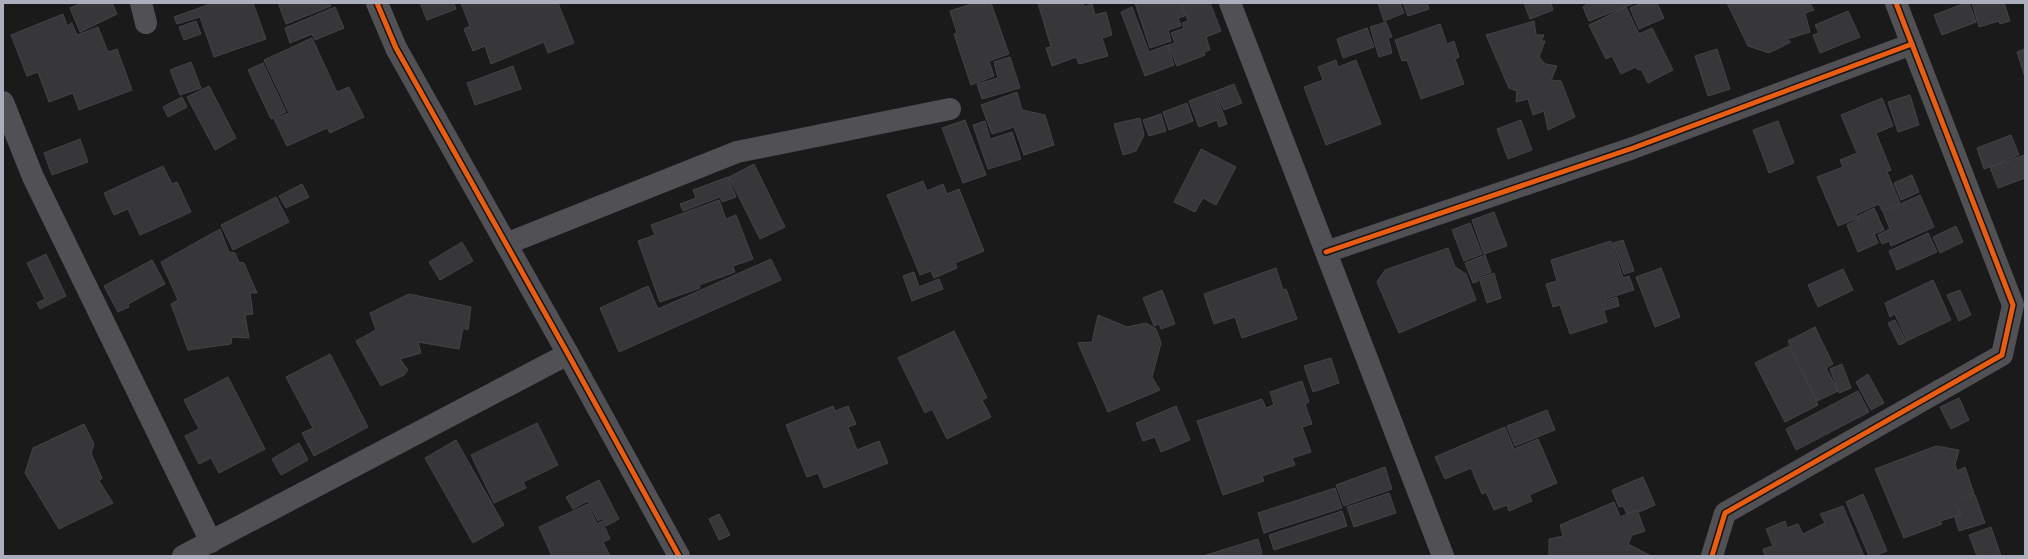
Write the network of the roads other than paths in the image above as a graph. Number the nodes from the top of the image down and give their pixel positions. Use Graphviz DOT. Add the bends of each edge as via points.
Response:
graph roads {
  1 [pos="377,3"];
  2 [pos="1230,3"];
  3 [pos="1896,3"];
  4 [pos="1912,44"];
  5 [pos="3,102"];
  6 [pos="950,109"];
  7 [pos="506,244"];
  8 [pos="1326,252"];
  9 [pos="568,354"];
  10 [pos="211,542"];
  11 [pos="183,556"];
  12 [pos="679,556"];
  13 [pos="1443,556"];
  14 [pos="1712,556"];
  1 -- 7 [label="street" via="396,48"];
  2 -- 8 [label="street"];
  3 -- 4 [label="street"];
  4 -- 8 [label="street" via="1634,148"];
  4 -- 14 [label="street" via="2013,306 2002,355 1724,513"];
  5 -- 10 [label="street" via="33,177"];
  6 -- 7 [label="street" via="737,152"];
  7 -- 9 [label="street"];
  8 -- 13 [label="street"];
  9 -- 10 [label="street"];
  9 -- 12 [label="street"];
  10 -- 11 [label="street"];
}
